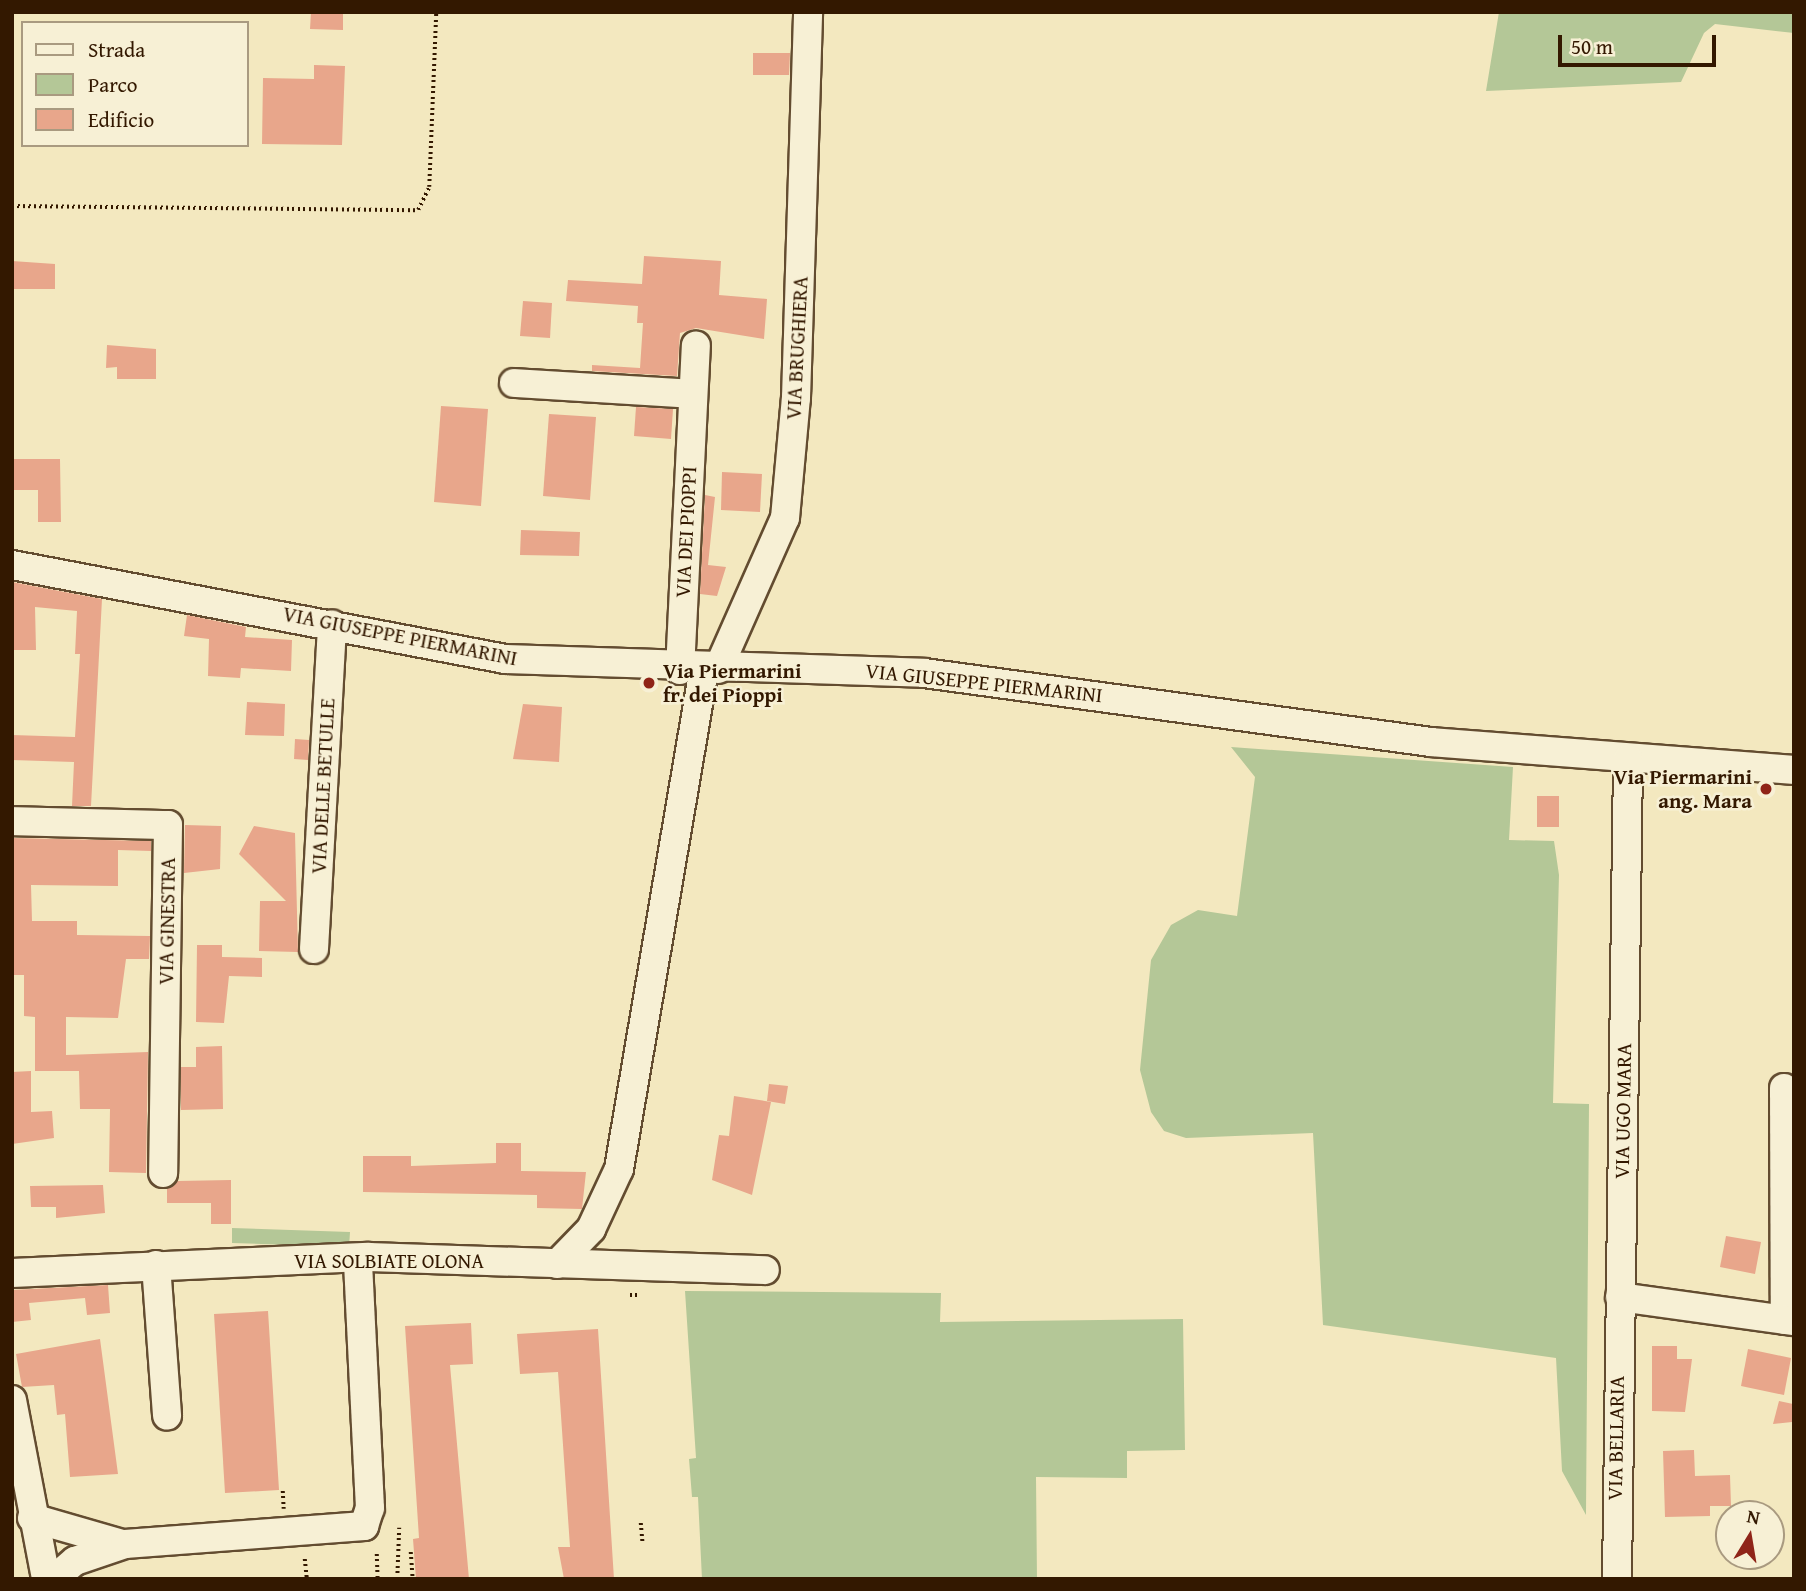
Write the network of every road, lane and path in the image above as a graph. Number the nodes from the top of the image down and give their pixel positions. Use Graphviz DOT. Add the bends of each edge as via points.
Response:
graph roads {
  1 [pos="436,12"];
  2 [pos="808,12"];
  3 [pos="12,206"];
  4 [pos="696,345"];
  5 [pos="514,383"];
  6 [pos="693,394"];
  7 [pos="12,565"];
  8 [pos="332,624"];
  9 [pos="701,669"];
  10 [pos="1628,759"];
  11 [pos="1794,770"];
  12 [pos="12,821"];
  13 [pos="314,949"];
  14 [pos="1784,1088"];
  15 [pos="163,1173"];
  16 [pos="358,1261"];
  17 [pos="557,1264"];
  18 [pos="156,1265"];
  19 [pos="765,1270"];
  20 [pos="12,1273"];
  21 [pos="630,1295"];
  22 [pos="639,1295"];
  23 [pos="1620,1297"];
  24 [pos="1790,1321"];
  25 [pos="12,1400"];
  26 [pos="167,1416"];
  27 [pos="283,1491"];
  28 [pos="284,1510"];
  29 [pos="32,1518"];
  30 [pos="641,1523"];
  31 [pos="399,1528"];
  32 [pos="125,1544"];
  33 [pos="643,1545"];
  34 [pos="411,1552"];
  35 [pos="377,1554"];
  36 [pos="305,1559"];
  37 [pos="46,1579"];
  38 [pos="54,1579"];
  39 [pos="307,1579"];
  40 [pos="378,1579"];
  41 [pos="397,1579"];
  42 [pos="412,1579"];
  43 [pos="1617,1579"];
  1 -- 3 [label="path" via="429,187 418,209"];
  2 -- 9 [label="street, VIA BRUGHIERA" via="796,398 785,518"];
  4 -- 6 [label="street, VIA DEI PIOPPI"];
  5 -- 6 [label="street"];
  6 -- 9 [label="street, VIA DEI PIOPPI"];
  7 -- 8 [label="street, VIA GIUSEPPE PIERMARINI"];
  8 -- 9 [label="street, VIA GIUSEPPE PIERMARINI" via="505,659"];
  8 -- 13 [label="street, VIA DELLE BETULLE"];
  9 -- 10 [label="street, VIA GIUSEPPE PIERMARINI" via="971,678 1431,742"];
  9 -- 17 [label="street" via="619,1169 591,1229"];
  10 -- 11 [label="street, VIA GIUSEPPE PIERMARINI"];
  10 -- 23 [label="street, VIA UGO MARA"];
  12 -- 15 [label="street, VIA GINESTRA" via="168,825"];
  14 -- 24 [label="street"];
  16 -- 17 [label="street, VIA SOLBIATE OLONA"];
  16 -- 18 [label="street, VIA SOLBIATE OLONA"];
  16 -- 32 [label="street" via="370,1508 364,1526"];
  17 -- 19 [label="street, VIA SOLBIATE OLONA"];
  18 -- 20 [label="street, VIA SOLBIATE OLONA"];
  18 -- 26 [label="street"];
  21 -- 22 [label="path"];
  23 -- 24 [label="street"];
  23 -- 43 [label="street, VIA BELLARIA"];
  25 -- 29 [label="street"];
  27 -- 28 [label="path"];
  29 -- 32 [label="street"];
  29 -- 37 [label="street"];
  30 -- 33 [label="path"];
  31 -- 41 [label="path"];
  32 -- 38 [label="street" via="75,1561"];
  34 -- 42 [label="path"];
  35 -- 40 [label="path"];
  36 -- 39 [label="path"];
}
